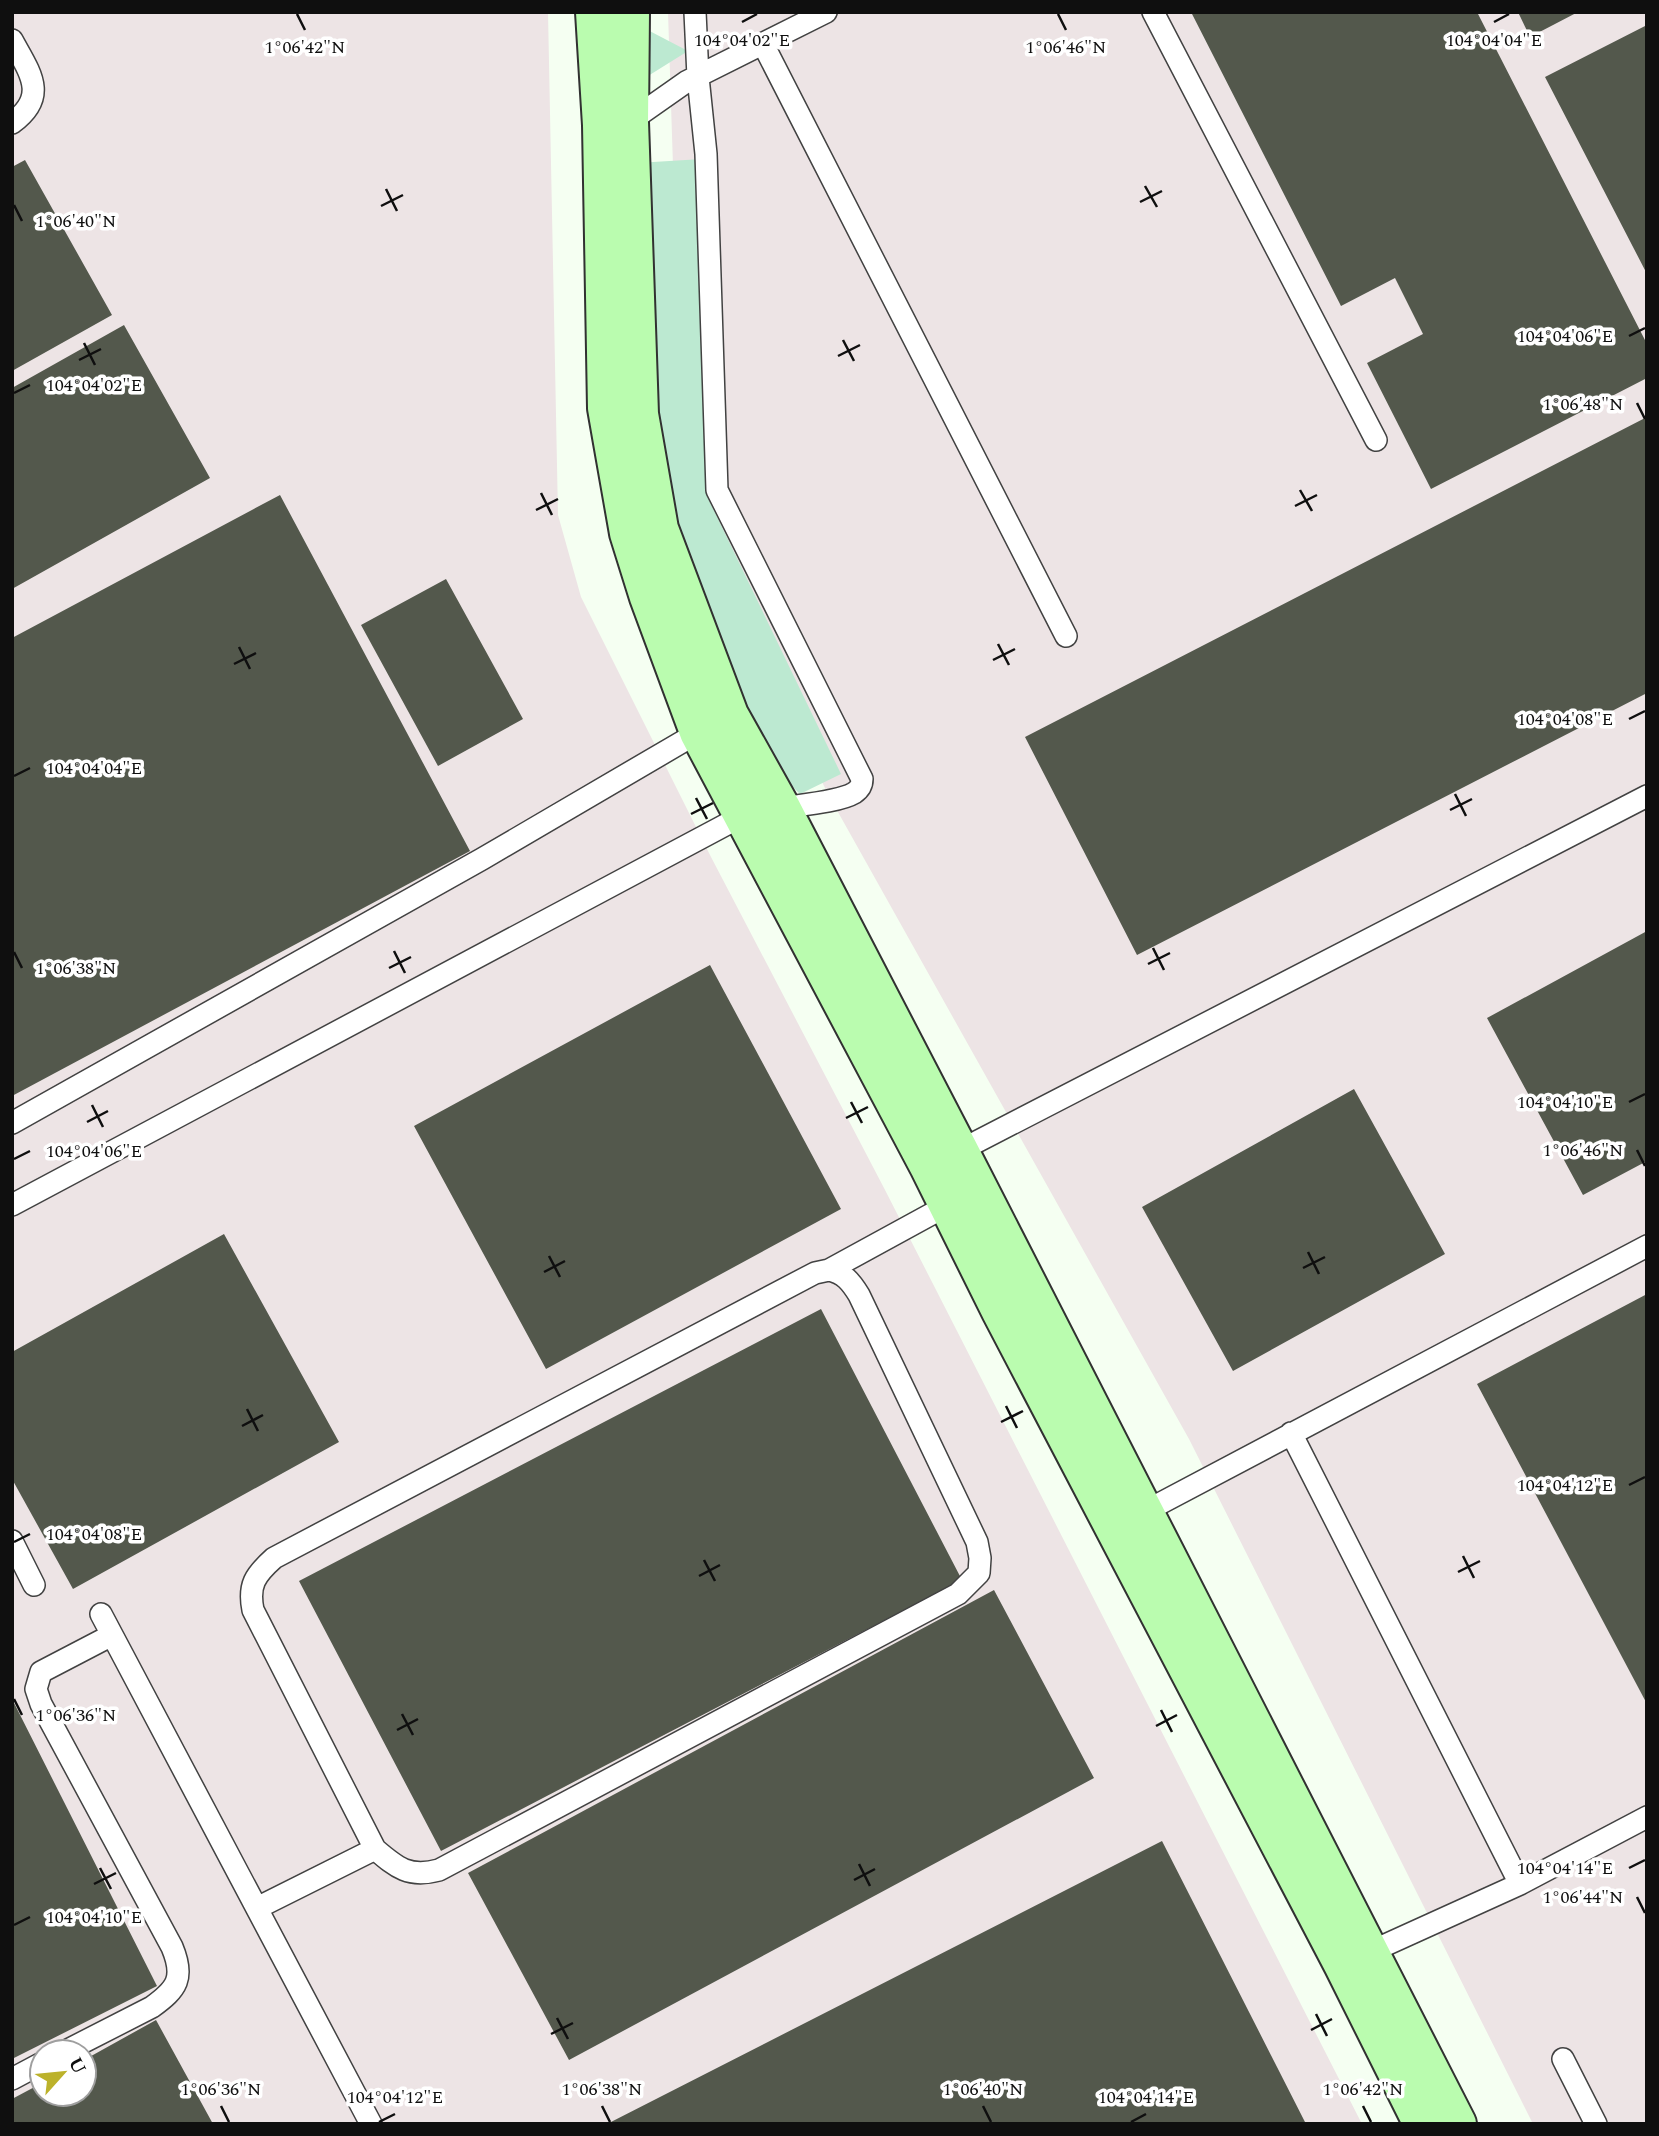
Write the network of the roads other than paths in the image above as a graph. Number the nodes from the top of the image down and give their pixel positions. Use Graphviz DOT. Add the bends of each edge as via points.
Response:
graph roads {
  1 [pos="595,12"];
  2 [pos="630,12"];
  3 [pos="825,12"];
  4 [pos="1153,12"];
  5 [pos="695,13"];
  6 [pos="12,40"];
  7 [pos="763,44"];
  8 [pos="698,77"];
  9 [pos="12,123"];
  10 [pos="615,123"];
  11 [pos="1376,440"];
  12 [pos="1066,636"];
  13 [pos="699,732"];
  14 [pos="1647,796"];
  15 [pos="762,811"];
  16 [pos="12,1123"];
  17 [pos="959,1151"];
  18 [pos="12,1205"];
  19 [pos="948,1205"];
  20 [pos="1647,1246"];
  21 [pos="829,1270"];
  22 [pos="1291,1433"];
  23 [pos="1144,1512"];
  24 [pos="12,1541"];
  25 [pos="34,1585"];
  26 [pos="101,1614"];
  27 [pos="112,1635"];
  28 [pos="1647,1817"];
  29 [pos="375,1849"];
  30 [pos="1520,1884"];
  31 [pos="257,1908"];
  32 [pos="1370,1952"];
  33 [pos="91,2038"];
  34 [pos="1563,2059"];
  35 [pos="28,2070"];
  36 [pos="12,2079"];
  37 [pos="371,2124"];
  38 [pos="1423,2124"];
  39 [pos="1457,2124"];
  40 [pos="1597,2124"];
  1 -- 10 [label="main road"];
  2 -- 10 [label="main road"];
  3 -- 7 [label="lane"];
  4 -- 11 [label="lane"];
  5 -- 8 [label="lane"];
  6 -- 9 [label="lane" via="26,65 34,95 25,113"];
  7 -- 8 [label="lane"];
  7 -- 12 [label="lane"];
  8 -- 10 [label="lane"];
  8 -- 15 [label="lane" via="706,154 717,490 863,783 846,796"];
  10 -- 13 [label="main road" via="607,408 629,533"];
  10 -- 15 [label="main road" via="639,414 659,529"];
  13 -- 15 [label="main road"];
  13 -- 16 [label="lane"];
  14 -- 17 [label="lane"];
  15 -- 17 [label="main road"];
  15 -- 18 [label="lane"];
  15 -- 19 [label="main road"];
  17 -- 23 [label="main road"];
  19 -- 21 [label="lane"];
  19 -- 38 [label="main road"];
  20 -- 22 [label="lane"];
  21 -- 29 [label="lane" via="778,1292 274,1558 261,1569 250,1595 253,1611"];
  21 -- 29 [label="lane" via="845,1276 859,1295 977,1542 979,1573 958,1594 439,1870 413,1874"];
  22 -- 23 [label="lane"];
  22 -- 30 [label="lane"];
  23 -- 32 [label="main road"];
  24 -- 25 [label="lane"];
  26 -- 27 [label="lane"];
  27 -- 31 [label="lane"];
  27 -- 33 [label="lane" via="41,1672 36,1689 178,1964 173,1992"];
  28 -- 30 [label="lane"];
  29 -- 31 [label="lane"];
  30 -- 32 [label="lane"];
  31 -- 37 [label="lane"];
  32 -- 39 [label="main road"];
  34 -- 40 [label="lane"];
  35 -- 36 [label="lane"];
}
